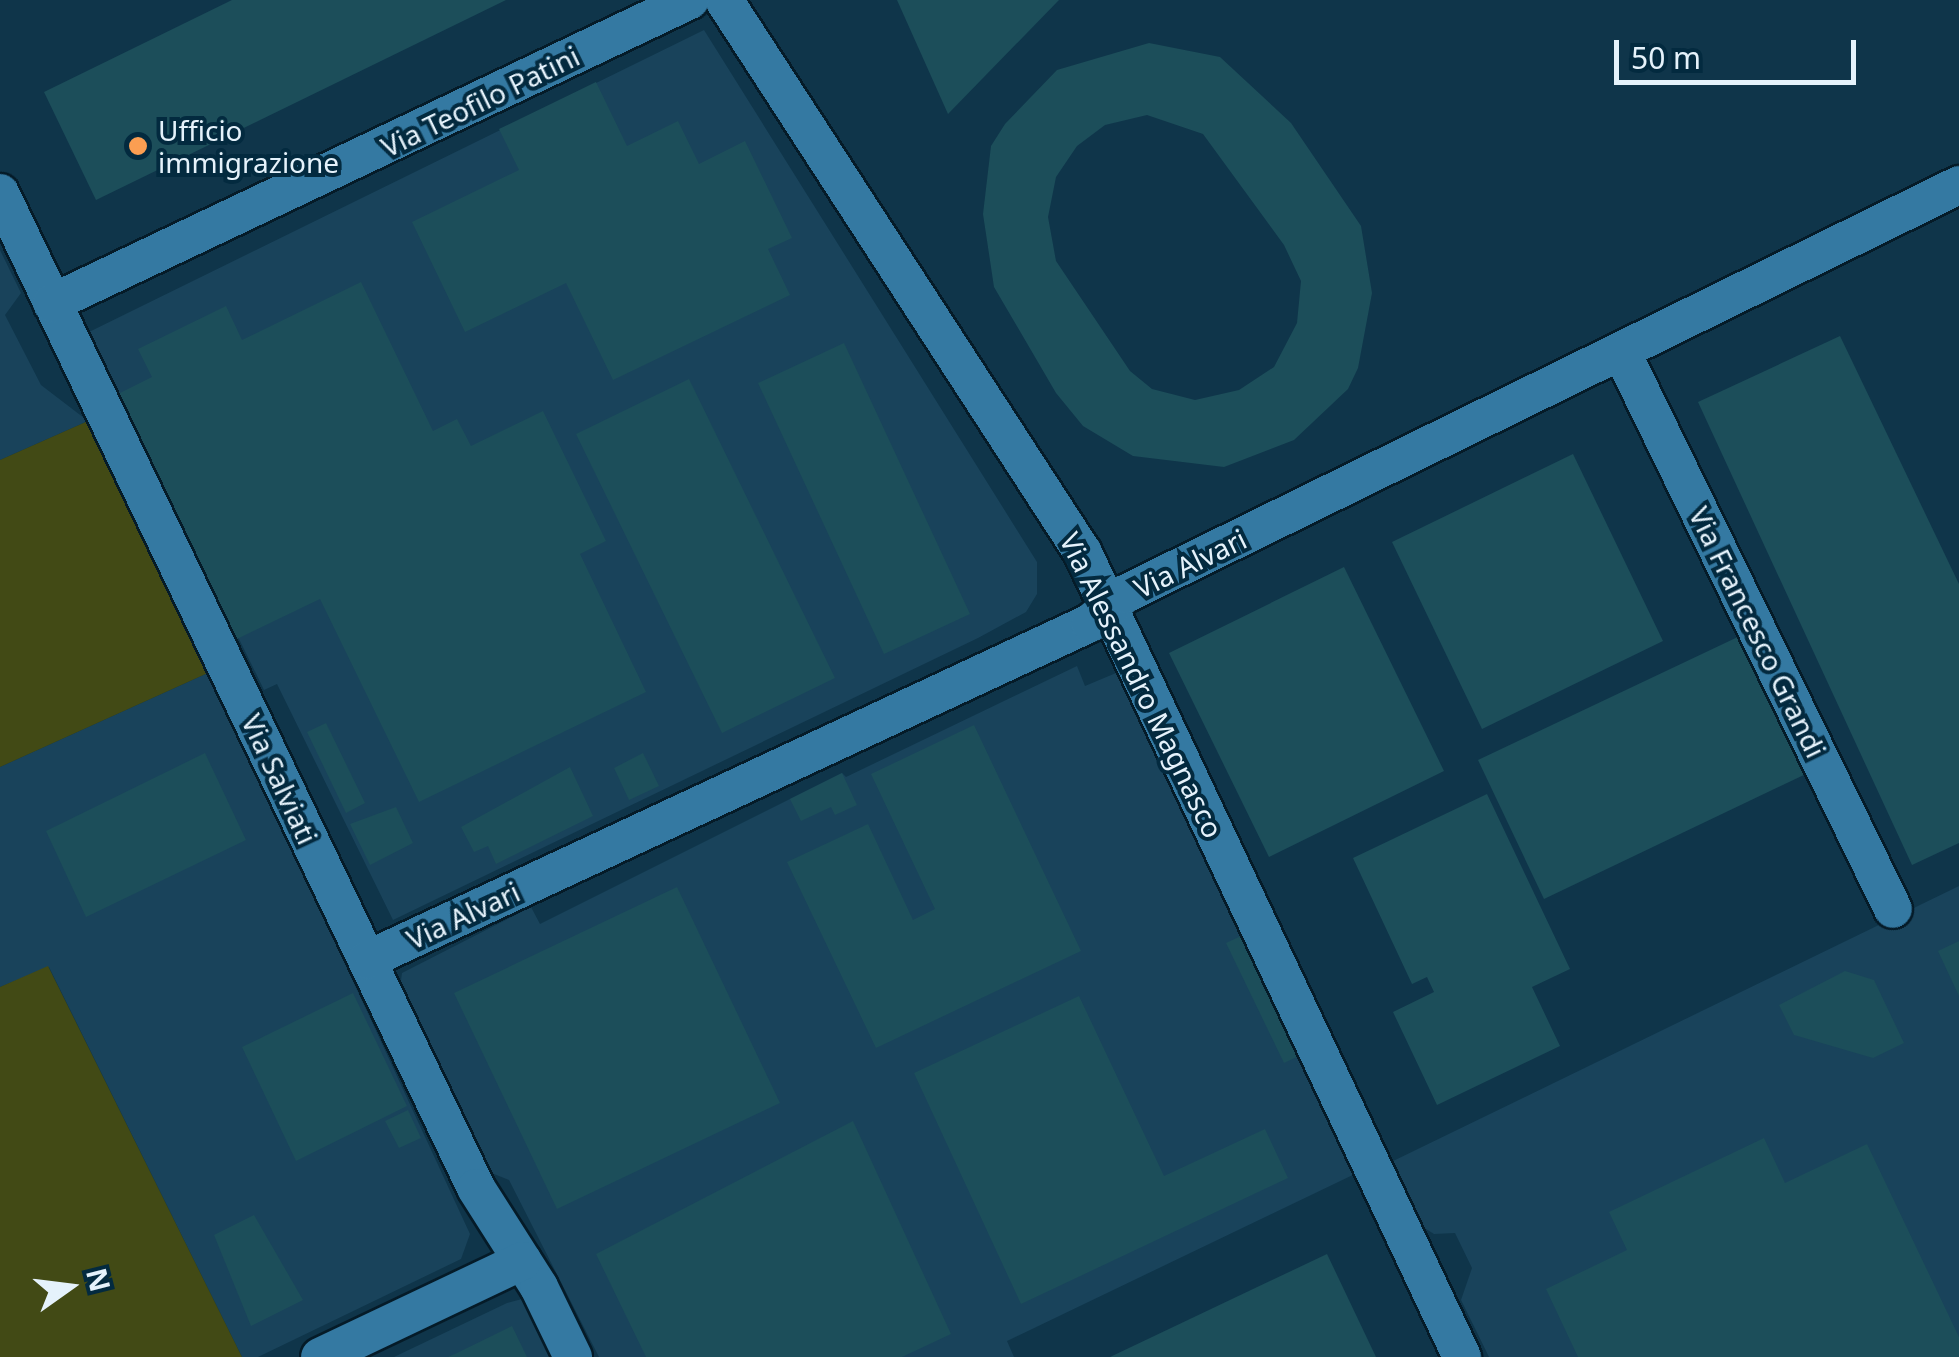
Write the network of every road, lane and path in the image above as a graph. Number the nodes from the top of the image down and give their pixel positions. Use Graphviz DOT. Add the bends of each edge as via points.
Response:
graph roads {
  1 [pos="690,0"];
  2 [pos="724,0"];
  3 [pos="1959,186"];
  4 [pos="0,193"];
  5 [pos="52,303"];
  6 [pos="1623,355"];
  7 [pos="1108,609"];
  8 [pos="1892,909"];
  9 [pos="366,960"];
  10 [pos="522,1261"];
  11 [pos="358,1348"];
  12 [pos="320,1357"];
  13 [pos="573,1357"];
  14 [pos="1462,1357"];
  1 -- 5 [label="street, Via Teofilo Patini"];
  2 -- 7 [label="street, Via Alessandro Magnasco" via="1083,552"];
  3 -- 6 [label="street, Via Alvari"];
  4 -- 5 [label="street, Via Salviati"];
  5 -- 9 [label="street, Via Salviati"];
  6 -- 7 [label="street, Via Alvari" via="1125,594"];
  6 -- 8 [label="street, Via Francesco Grandi"];
  7 -- 9 [label="street, Via Alvari"];
  7 -- 14 [label="street, Via Alessandro Magnasco"];
  9 -- 10 [label="street, Via Salviati" via="476,1188"];
  10 -- 11 [label="street"];
  10 -- 13 [label="street, Via Salviati"];
  11 -- 12 [label="street"];
}
